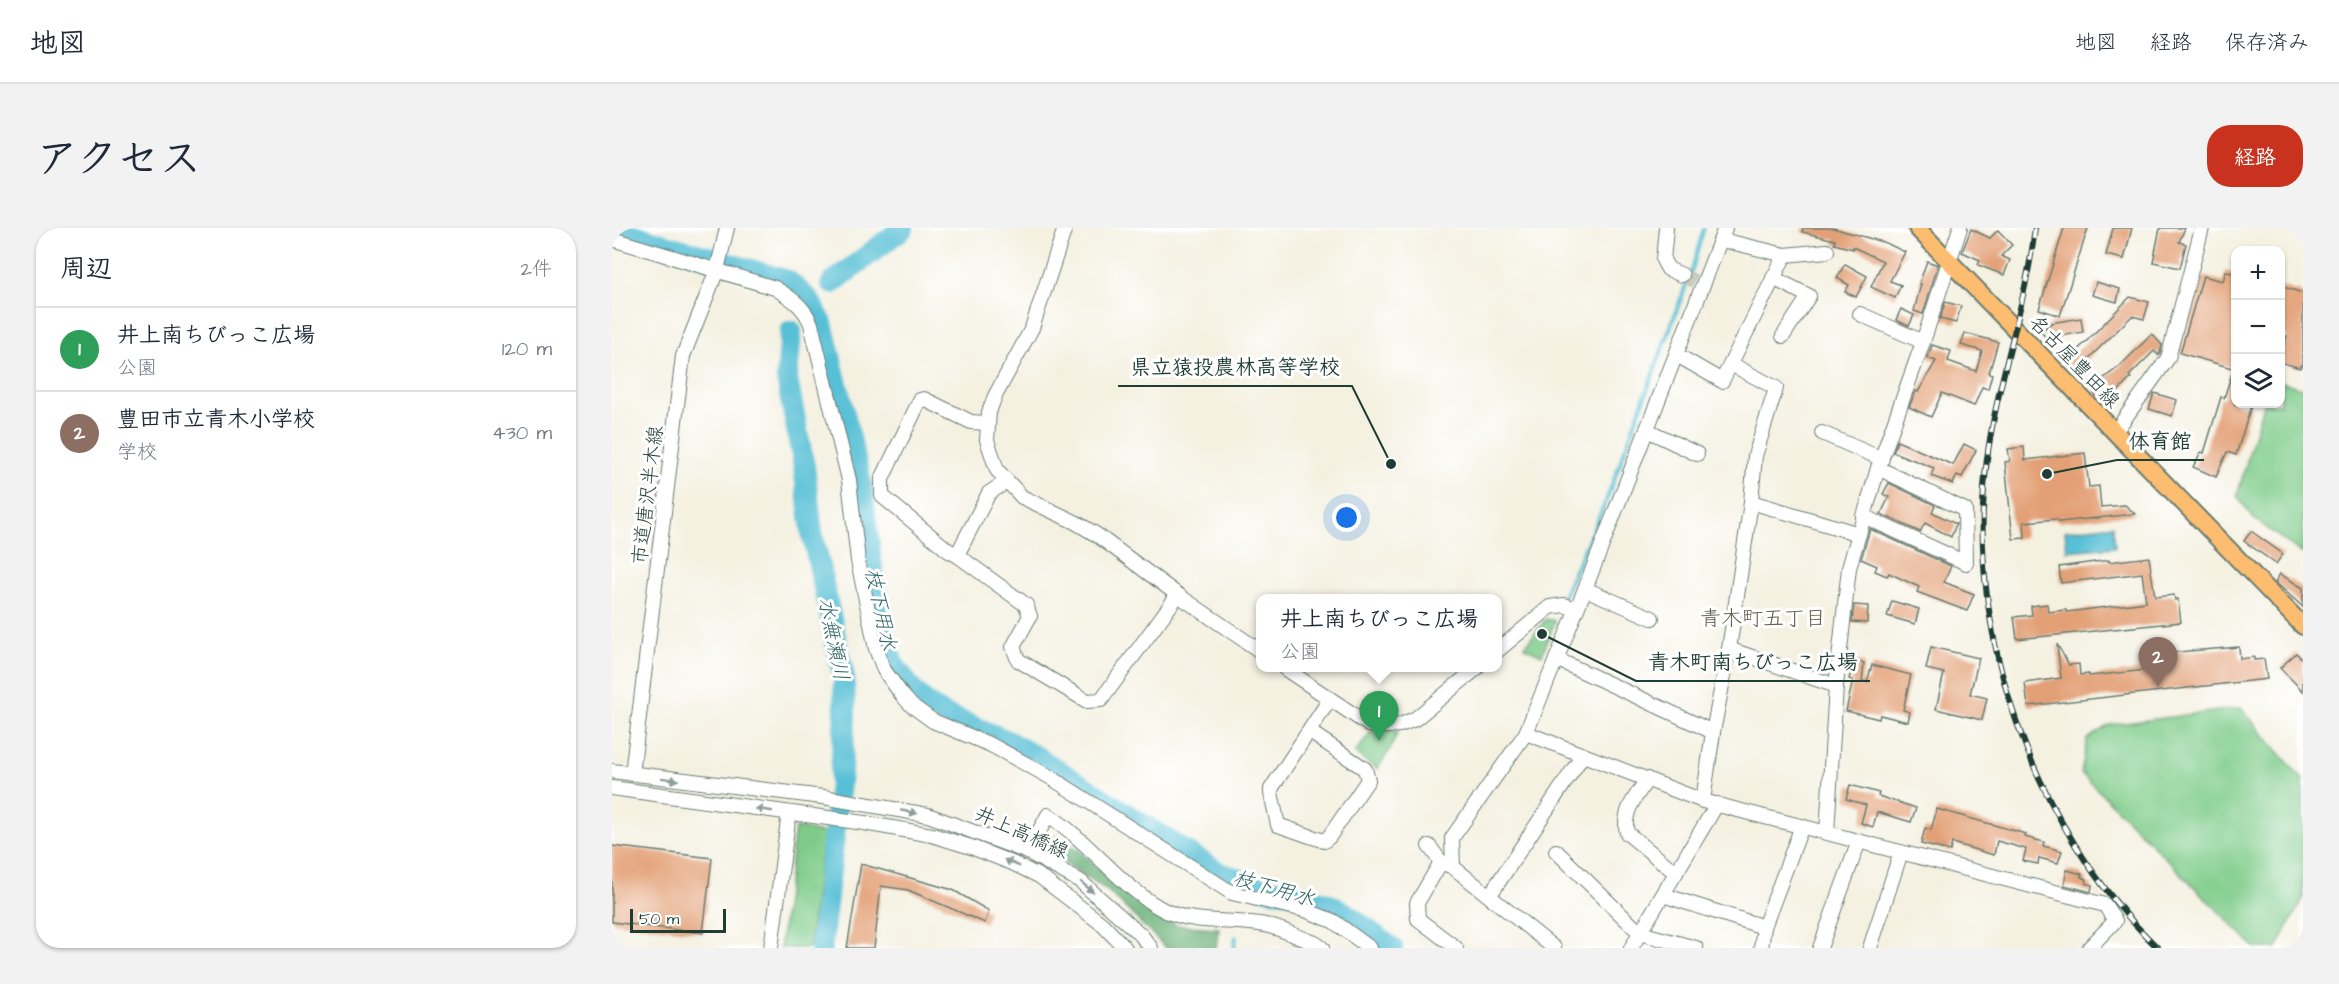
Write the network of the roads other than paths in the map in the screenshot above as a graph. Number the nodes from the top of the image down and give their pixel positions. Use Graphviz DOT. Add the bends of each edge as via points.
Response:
graph roads {
  1 [pos="727,228"];
  2 [pos="1065,228"];
  3 [pos="1666,228"];
  4 [pos="1917,228"];
  5 [pos="1960,228"];
  6 [pos="2202,228"];
  7 [pos="1723,234"];
  8 [pos="612,239"];
  9 [pos="1827,251"];
  10 [pos="1785,255"];
  11 [pos="1949,261"];
  12 [pos="719,262"];
  13 [pos="1682,275"];
  14 [pos="1773,278"];
  15 [pos="1860,314"];
  16 [pos="1783,336"];
  17 [pos="1923,342"];
  18 [pos="1677,355"];
  19 [pos="1731,364"];
  20 [pos="987,423"];
  21 [pos="1647,430"];
  22 [pos="2115,432"];
  23 [pos="1822,433"];
  24 [pos="1697,454"];
  25 [pos="1880,463"];
  26 [pos="1006,482"];
  27 [pos="1751,502"];
  28 [pos="1863,516"];
  29 [pos="1858,534"];
  30 [pos="957,555"];
  31 [pos="1585,589"];
  32 [pos="1178,595"];
  33 [pos="1576,609"];
  34 [pos="1652,618"];
  35 [pos="2303,626"];
  36 [pos="1502,647"];
  37 [pos="1256,648"];
  38 [pos="1729,649"];
  39 [pos="1556,659"];
  40 [pos="1290,672"];
  41 [pos="1472,672"];
  42 [pos="1836,686"];
  43 [pos="1330,699"];
  44 [pos="1310,732"];
  45 [pos="1713,732"];
  46 [pos="1526,733"];
  47 [pos="1583,755"];
  48 [pos="612,771"];
  49 [pos="632,774"];
  50 [pos="1647,779"];
  51 [pos="612,788"];
  52 [pos="1702,801"];
  53 [pos="1717,804"];
  54 [pos="789,813"];
  55 [pos="1802,826"];
  56 [pos="1827,833"];
  57 [pos="1859,841"];
  58 [pos="1429,846"];
  59 [pos="1556,851"];
  60 [pos="1028,852"];
  61 [pos="1901,852"];
  62 [pos="1447,864"];
  63 [pos="1676,873"];
  64 [pos="1490,895"];
  65 [pos="1663,895"];
  66 [pos="1764,927"];
  67 [pos="1640,933"];
  68 [pos="2094,946"];
  69 [pos="771,948"];
  70 [pos="1125,948"];
  71 [pos="1151,948"];
  72 [pos="1322,948"];
  73 [pos="1370,948"];
  74 [pos="1456,948"];
  75 [pos="1554,948"];
  76 [pos="1631,948"];
  77 [pos="1696,948"];
  78 [pos="1761,948"];
  79 [pos="1820,948"];
  80 [pos="1870,948"];
  1 -- 12 [label="street, 市道唐沢半木線"];
  2 -- 20 [label="street" via="1032,328 995,396"];
  3 -- 13 [label="street" via="1663,260 1668,269"];
  4 -- 11 [label="main road, 名古屋豊田線"];
  5 -- 11 [label="street"];
  6 -- 22 [label="street" via="2168,358"];
  7 -- 10 [label="street"];
  7 -- 18 [label="street" via="1700,283"];
  8 -- 12 [label="street"];
  9 -- 10 [label="street"];
  10 -- 14 [label="street"];
  11 -- 17 [label="street"];
  11 -- 22 [label="main road, 名古屋豊田線"];
  12 -- 49 [label="street, 市道唐沢半木線" via="683,356"];
  12 -- 73 [label="street" via="776,288 801,307 812,324 849,480 858,561 876,648 884,670 911,705 933,721 991,745 1050,777 1232,893 1305,910 1333,921"];
  14 -- 16 [label="street" via="1809,296"];
  14 -- 19 [label="street"];
  15 -- 17 [label="street"];
  17 -- 25 [label="street"];
  18 -- 19 [label="street" via="1722,381"];
  18 -- 21 [label="street"];
  19 -- 27 [label="street" via="1776,388 1755,456"];
  20 -- 26 [label="street" via="991,455"];
  20 -- 30 [label="street" via="971,422 920,400 882,479 882,496"];
  21 -- 24 [label="street"];
  21 -- 31 [label="street"];
  22 -- 35 [label="main road, 名古屋豊田線"];
  23 -- 25 [label="street"];
  25 -- 28 [label="street"];
  25 -- 28 [label="street" via="1965,510 1966,563"];
  26 -- 30 [label="street" via="989,493"];
  26 -- 32 [label="street" via="1022,497 1097,535"];
  27 -- 29 [label="street"];
  27 -- 38 [label="street"];
  28 -- 29 [label="street"];
  29 -- 42 [label="street" via="1849,568"];
  30 -- 32 [label="street" via="1026,605 1030,616 1013,647 1018,660 1087,701 1101,700"];
  31 -- 33 [label="street"];
  31 -- 34 [label="street"];
  32 -- 37 [label="street"];
  33 -- 36 [label="street" via="1564,605 1550,607"];
  33 -- 39 [label="street"];
  38 -- 42 [label="street"];
  38 -- 45 [label="street"];
  39 -- 45 [label="street"];
  39 -- 46 [label="street"];
  40 -- 43 [label="street"];
  41 -- 43 [label="street" via="1415,719 1400,725 1369,725"];
  42 -- 56 [label="street"];
  43 -- 44 [label="street"];
  44 -- 44 [label="street" via="1270,793 1278,825 1324,841 1368,780 1368,774"];
  45 -- 52 [label="street"];
  46 -- 47 [label="street"];
  46 -- 62 [label="street" via="1452,838"];
  47 -- 50 [label="street"];
  47 -- 64 [label="street"];
  48 -- 49 [label="street"];
  49 -- 60 [label="street, 井上高橋線, one-way" via="823,797 928,815"];
  50 -- 52 [label="street"];
  50 -- 63 [label="street" via="1624,820 1627,833"];
  54 -- 51 [label="street, one-way"];
  52 -- 53 [label="street"];
  53 -- 55 [label="street"];
  53 -- 63 [label="street"];
  54 -- 69 [label="street"];
  70 -- 54 [label="street, 井上高橋線, one-way" via="1102,924 1040,876 1012,863 932,835"];
  55 -- 56 [label="street"];
  55 -- 66 [label="street"];
  56 -- 57 [label="street"];
  57 -- 61 [label="street"];
  57 -- 79 [label="street"];
  58 -- 62 [label="street"];
  59 -- 67 [label="street"];
  60 -- 71 [label="street, 井上高橋線, one-way" via="1080,881"];
  60 -- 72 [label="street" via="1048,815 1161,908 1190,918 1261,924"];
  61 -- 68 [label="street" via="2105,905 2115,921"];
  61 -- 80 [label="street"];
  62 -- 64 [label="street"];
  62 -- 74 [label="street" via="1417,903 1418,919"];
  63 -- 65 [label="street"];
  64 -- 75 [label="street"];
  65 -- 66 [label="street"];
  65 -- 67 [label="street"];
  66 -- 78 [label="street"];
  67 -- 76 [label="street"];
  67 -- 77 [label="street"];
}
